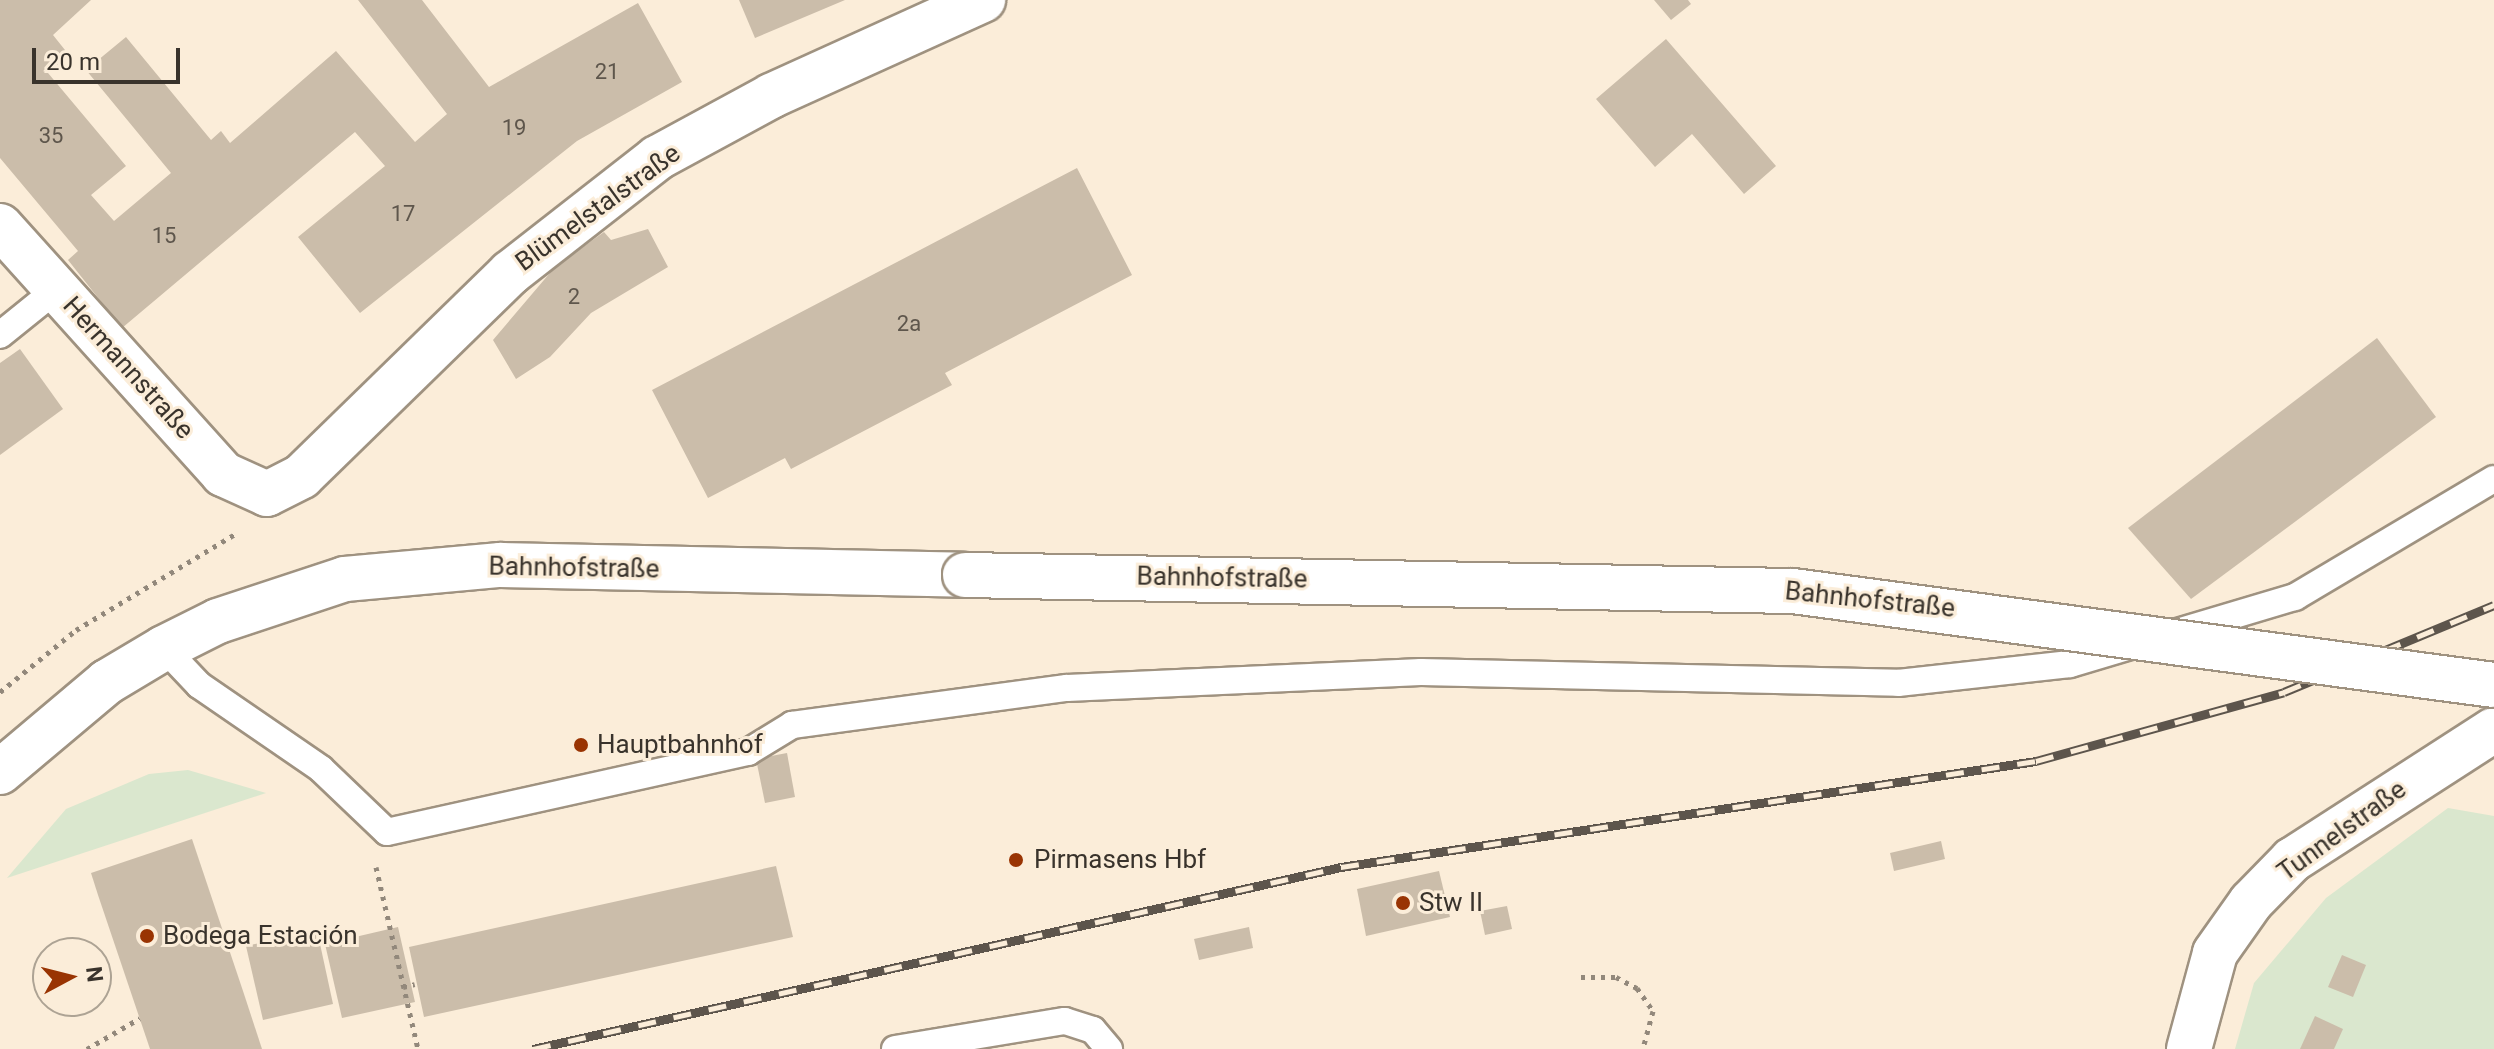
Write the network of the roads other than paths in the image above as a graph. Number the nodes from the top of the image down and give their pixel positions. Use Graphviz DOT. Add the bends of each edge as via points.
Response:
graph roads {
  1 [pos="983,0"];
  2 [pos="0,226"];
  3 [pos="57,289"];
  4 [pos="0,335"];
  5 [pos="2494,479"];
  6 [pos="267,494"];
  7 [pos="164,648"];
  8 [pos="2494,685"];
  9 [pos="2494,730"];
  10 [pos="0,772"];
  11 [pos="895,1049"];
  12 [pos="1109,1049"];
  13 [pos="2189,1049"];
  1 -- 6 [label="street, Blümelstalstraße" via="771,96 657,158 510,273 302,476"];
  2 -- 3 [label="street, Hermannstraße"];
  3 -- 4 [label="lane"];
  3 -- 6 [label="street, Hermannstraße" via="223,474"];
  5 -- 7 [label="lane" via="2295,597 2070,664 1898,683 1421,672 1067,688 792,725 748,752 387,832 321,769 209,694"];
  7 -- 8 [label="street, Bahnhofstraße, bridge" via="218,621 332,583 416,569 965,575 1793,591"];
  7 -- 10 [label="street, Bahnhofstraße" via="107,682"];
  9 -- 13 [label="street, Tunnelstraße" via="2314,844 2251,902 2215,953"];
  11 -- 12 [label="lane" via="1065,1021 1093,1030"];
}
